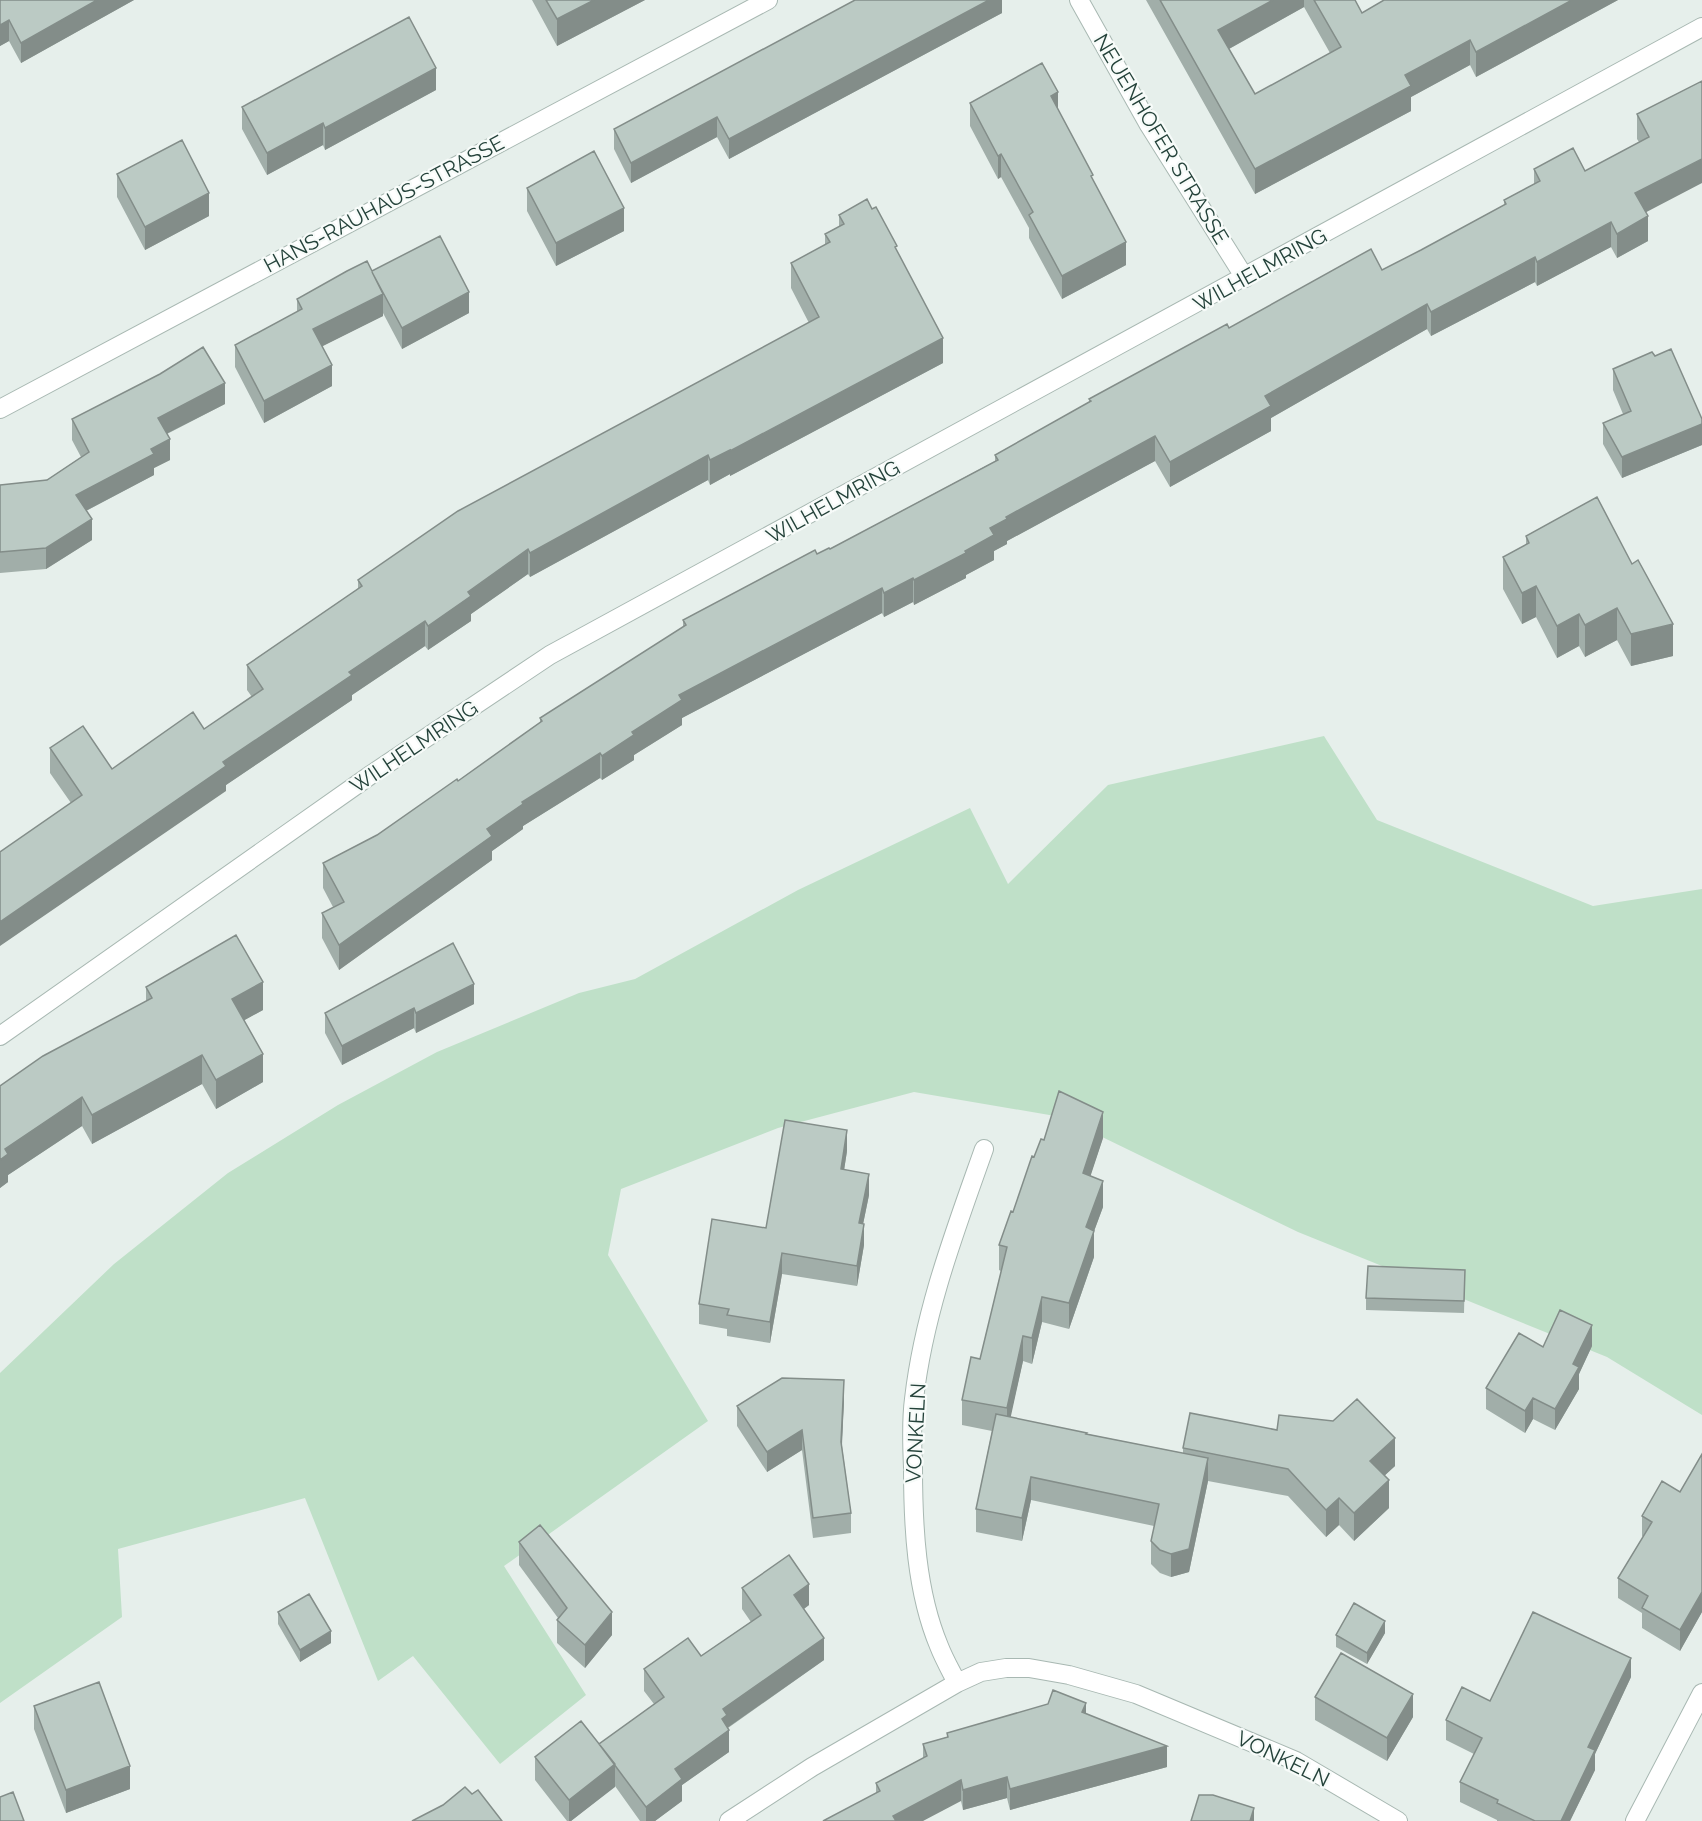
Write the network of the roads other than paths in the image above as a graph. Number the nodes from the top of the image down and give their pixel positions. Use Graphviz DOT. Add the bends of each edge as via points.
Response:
graph roads {
  1 [pos="768,0"];
  2 [pos="1079,0"];
  3 [pos="1702,27"];
  4 [pos="1245,278"];
  5 [pos="0,409"];
  6 [pos="0,1036"];
  7 [pos="984,1149"];
  8 [pos="957,1683"];
  9 [pos="1702,1693"];
  10 [pos="729,1821"];
  11 [pos="1398,1821"];
  12 [pos="1635,1821"];
  1 -- 5 [label="street, HANS-RAUHAUS-STRASSE"];
  2 -- 4 [label="street, NEUENHOFER STRASSE" via="1149,125"];
  3 -- 4 [label="street, WILHELMRING"];
  4 -- 6 [label="street, WILHELMRING" via="550,656 372,774"];
  7 -- 8 [label="street, VONKELN" via="948,1250 913,1400 913,1511 921,1577 939,1646"];
  8 -- 10 [label="street, VONKELN" via="812,1767"];
  8 -- 11 [label="street, VONKELN" via="981,1672 1029,1668 1136,1694 1296,1761"];
  9 -- 12 [label="street"];
}
